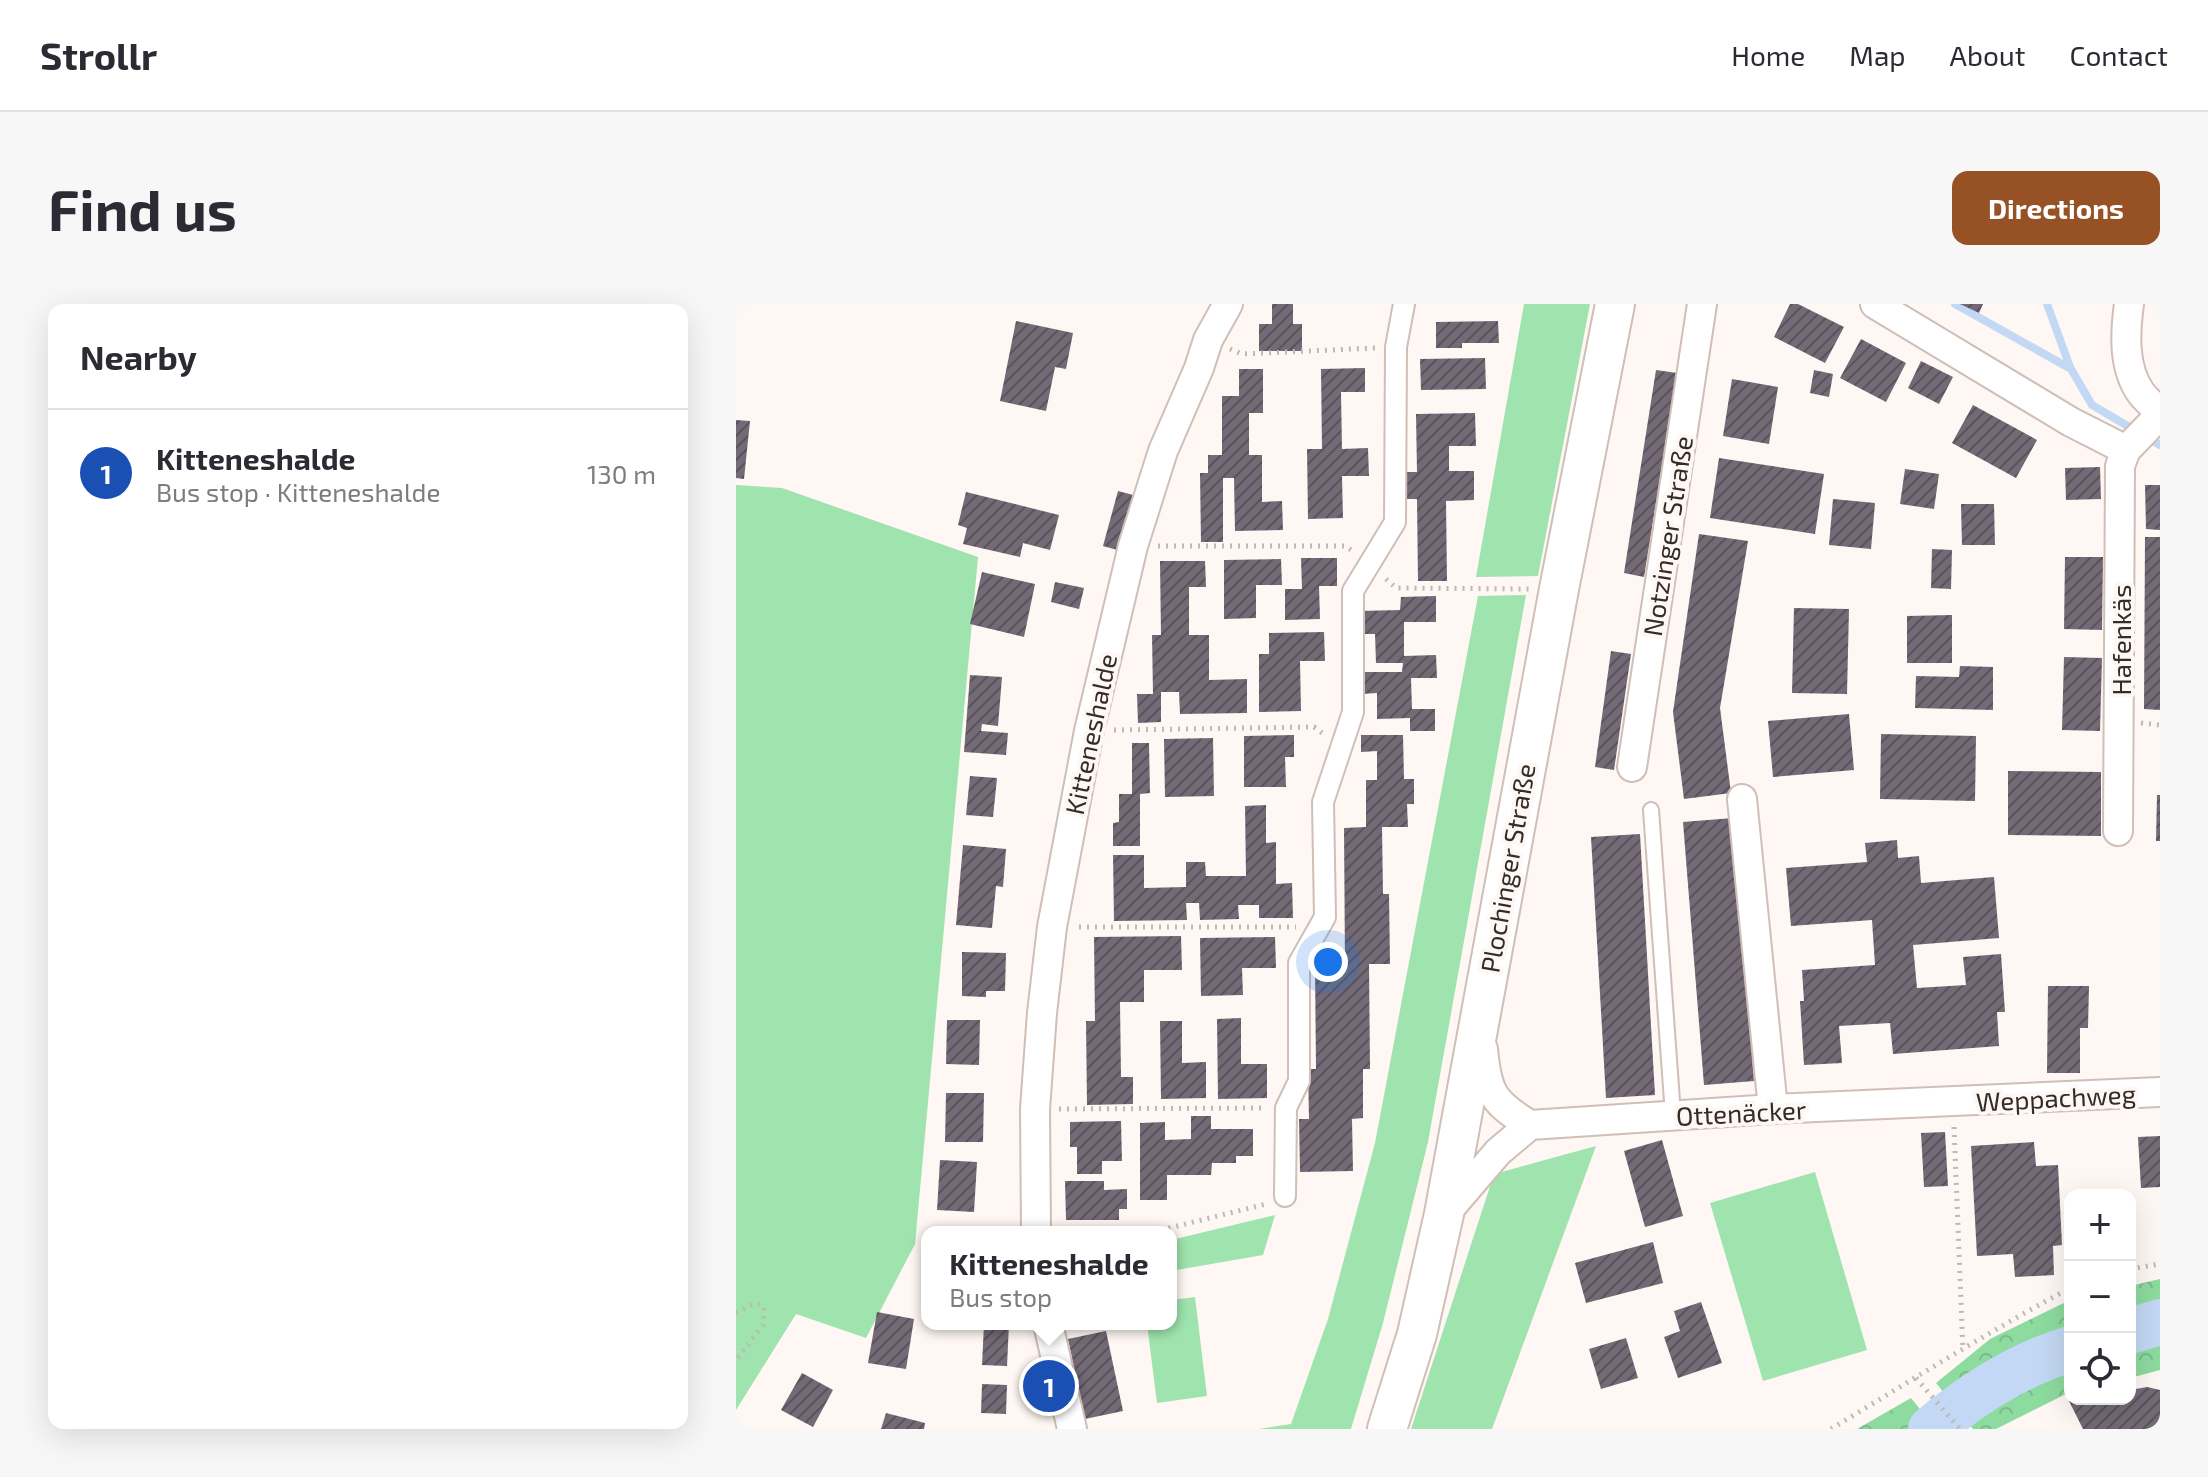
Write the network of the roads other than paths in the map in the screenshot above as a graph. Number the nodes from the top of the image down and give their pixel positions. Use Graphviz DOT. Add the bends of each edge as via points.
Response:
graph roads {
  1 [pos="1228,304"];
  2 [pos="1404,304"];
  3 [pos="1615,304"];
  4 [pos="1702,304"];
  5 [pos="1875,304"];
  6 [pos="2129,304"];
  7 [pos="2146,429"];
  8 [pos="1632,767"];
  9 [pos="1742,799"];
  10 [pos="1651,810"];
  11 [pos="2118,831"];
  12 [pos="1480,1016"];
  13 [pos="2160,1092"];
  14 [pos="1953,1102"];
  15 [pos="1773,1109"];
  16 [pos="1673,1115"];
  17 [pos="1530,1125"];
  18 [pos="1285,1196"];
  19 [pos="1444,1214"];
  20 [pos="1036,1226"];
  21 [pos="1049,1330"];
  22 [pos="1072,1429"];
  23 [pos="1387,1429"];
  1 -- 20 [label="street, Kitteneshalde" via="1163,451 1133,546 1089,731 1052,927 1042,1013 1035,1109"];
  2 -- 18 [label="street" via="1396,347 1395,522 1353,591 1353,712 1323,802 1325,917 1299,963 1299,1081 1286,1108"];
  3 -- 12 [label="main road, Plochinger Straße"];
  4 -- 8 [label="street, Notzinger Straße"];
  5 -- 7 [label="street" via="2071,422"];
  6 -- 7 [label="street" via="2127,356"];
  7 -- 11 [label="street, Hafenkäs" via="2120,466"];
  9 -- 15 [label="street"];
  10 -- 16 [label="lane"];
  12 -- 17 [label="street" via="1487,1085 1506,1111"];
  12 -- 19 [label="main road, Plochinger Straße"];
  13 -- 14 [label="street, Weppachweg"];
  14 -- 15 [label="street, Ottenäcker"];
  15 -- 16 [label="street, Ottenäcker"];
  16 -- 17 [label="street, Ottenäcker"];
  17 -- 19 [label="street" via="1498,1152"];
  19 -- 23 [label="main road, Plochinger Straße" via="1417,1334"];
  21 -- 22 [label="street"];
}
